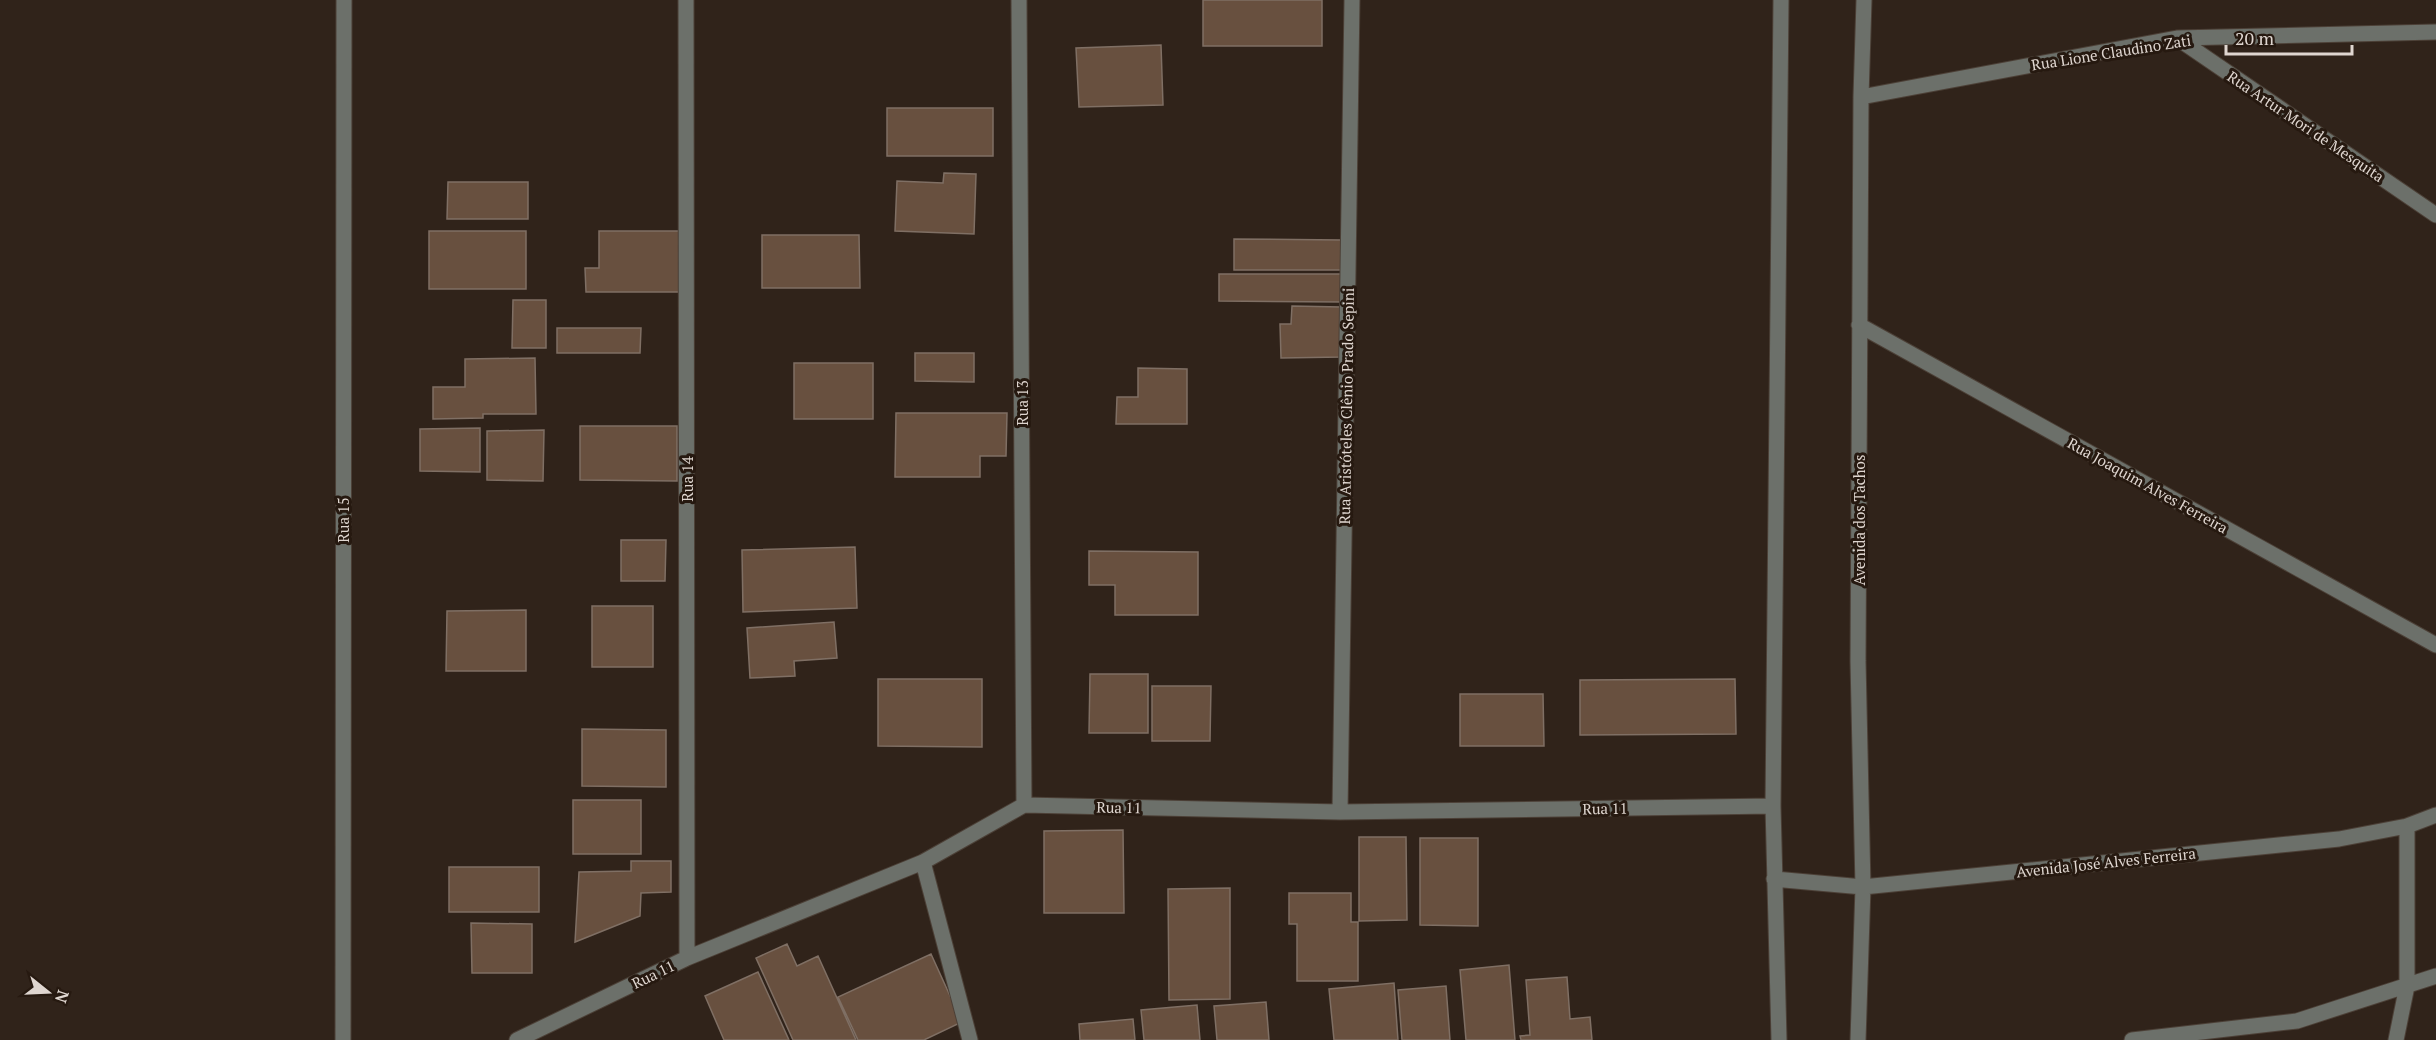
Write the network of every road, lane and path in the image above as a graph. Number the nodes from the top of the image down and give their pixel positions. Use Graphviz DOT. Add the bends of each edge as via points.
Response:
graph roads {
  1 [pos="344,0"];
  2 [pos="686,0"];
  3 [pos="1019,0"];
  4 [pos="1352,0"];
  5 [pos="1781,0"];
  6 [pos="1864,0"];
  7 [pos="2436,32"];
  8 [pos="2177,38"];
  9 [pos="1861,97"];
  10 [pos="2436,214"];
  11 [pos="1859,324"];
  12 [pos="2436,645"];
  13 [pos="1024,805"];
  14 [pos="1773,806"];
  15 [pos="1340,812"];
  16 [pos="2436,815"];
  17 [pos="2408,826"];
  18 [pos="923,862"];
  19 [pos="1774,879"];
  20 [pos="1863,887"];
  21 [pos="687,958"];
  22 [pos="2436,976"];
  23 [pos="2407,986"];
  24 [pos="343,1040"];
  25 [pos="518,1040"];
  26 [pos="970,1040"];
  27 [pos="1779,1040"];
  28 [pos="1858,1040"];
  29 [pos="2132,1040"];
  30 [pos="2396,1040"];
  1 -- 24 [label="street, Rua 15"];
  2 -- 21 [label="street, Rua 14"];
  3 -- 13 [label="street, Rua 13"];
  4 -- 15 [label="street, Rua Aristóteles Clênio Prado Sepini"];
  5 -- 14 [label="street"];
  6 -- 9 [label="street, Avenida dos Tachos"];
  7 -- 8 [label="street, Rua Lione Claudino Zati"];
  8 -- 9 [label="street, Rua Lione Claudino Zati"];
  8 -- 10 [label="street, Rua Artur Mori de Mesquita"];
  9 -- 11 [label="street, Avenida dos Tachos"];
  11 -- 12 [label="street, Rua Joaquim Alves Ferreira"];
  11 -- 20 [label="street, Avenida dos Tachos" via="1858,661"];
  13 -- 15 [label="street, Rua 11"];
  13 -- 18 [label="street, Rua 11"];
  14 -- 15 [label="street, Rua 11"];
  14 -- 19 [label="street"];
  16 -- 17 [label="street, Avenida José Alves Ferreira"];
  17 -- 20 [label="street, Avenida José Alves Ferreira" via="2339,839"];
  17 -- 23 [label="street"];
  18 -- 21 [label="street, Rua 11"];
  18 -- 26 [label="street"];
  19 -- 20 [label="street, Avenida José Alves Ferreira"];
  19 -- 27 [label="street"];
  20 -- 28 [label="street, Avenida dos Tachos"];
  21 -- 25 [label="street, Rua 11"];
  22 -- 23 [label="street"];
  23 -- 29 [label="street" via="2296,1021"];
  23 -- 30 [label="street"];
}
